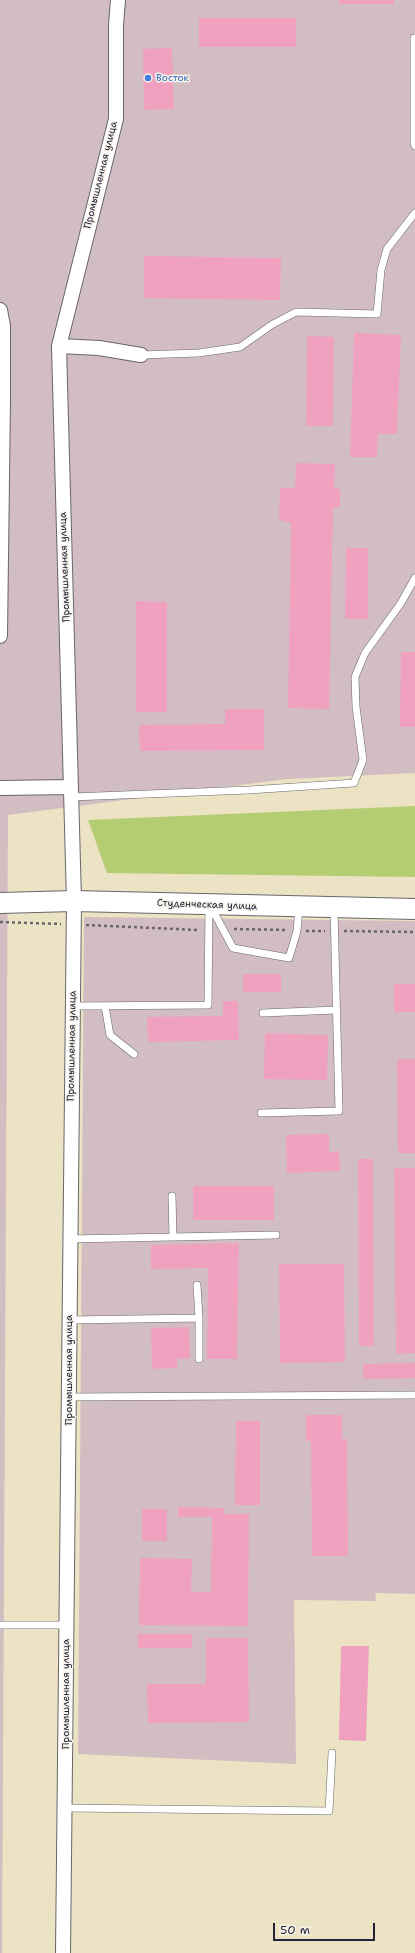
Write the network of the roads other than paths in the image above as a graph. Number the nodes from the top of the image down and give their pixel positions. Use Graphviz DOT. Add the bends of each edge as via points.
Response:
graph roads {
  1 [pos="118,0"];
  2 [pos="414,38"];
  3 [pos="415,146"];
  4 [pos="415,213"];
  5 [pos="0,310"];
  6 [pos="59,346"];
  7 [pos="141,355"];
  8 [pos="1,459"];
  9 [pos="415,578"];
  10 [pos="0,636"];
  11 [pos="0,788"];
  12 [pos="71,792"];
  13 [pos="74,902"];
  14 [pos="0,903"];
  15 [pos="210,905"];
  16 [pos="299,908"];
  17 [pos="334,908"];
  18 [pos="415,910"];
  19 [pos="73,1006"];
  20 [pos="105,1006"];
  21 [pos="336,1010"];
  22 [pos="263,1013"];
  23 [pos="134,1054"];
  24 [pos="262,1113"];
  25 [pos="172,1196"];
  26 [pos="276,1235"];
  27 [pos="174,1237"];
  28 [pos="69,1239"];
  29 [pos="197,1285"];
  30 [pos="199,1318"];
  31 [pos="69,1320"];
  32 [pos="199,1359"];
  33 [pos="415,1395"];
  34 [pos="69,1397"];
  35 [pos="0,1625"];
  36 [pos="66,1625"];
  37 [pos="332,1753"];
  38 [pos="66,1808"];
  39 [pos="63,1953"];
  1 -- 6 [label="street, Промышленная улица" via="116,119"];
  2 -- 3 [label="lane"];
  4 -- 7 [label="lane" via="387,250 381,270 378,314 296,312 273,324 240,347"];
  5 -- 8 [label="street" via="3,326"];
  6 -- 7 [label="street" via="98,348"];
  6 -- 12 [label="street, Промышленная улица"];
  8 -- 10 [label="street"];
  9 -- 12 [label="lane" via="366,653 355,677 363,760 354,783 249,790"];
  11 -- 12 [label="street"];
  12 -- 13 [label="street, Промышленная улица"];
  13 -- 14 [label="main road, Студенческая улица"];
  13 -- 15 [label="main road, Студенческая улица"];
  13 -- 19 [label="street, Промышленная улица"];
  15 -- 16 [label="main road, Студенческая улица"];
  15 -- 16 [label="lane" via="233,948 289,958 297,931"];
  15 -- 20 [label="lane" via="208,1005"];
  16 -- 17 [label="main road, Студенческая улица"];
  17 -- 18 [label="main road, Студенческая улица"];
  17 -- 21 [label="lane"];
  19 -- 20 [label="lane"];
  19 -- 28 [label="street, Промышленная улица"];
  20 -- 23 [label="lane" via="110,1035"];
  21 -- 22 [label="lane"];
  21 -- 24 [label="lane" via="339,1111"];
  25 -- 27 [label="lane"];
  26 -- 27 [label="lane"];
  27 -- 28 [label="lane"];
  28 -- 31 [label="street, Промышленная улица"];
  29 -- 30 [label="lane"];
  30 -- 31 [label="lane"];
  30 -- 32 [label="lane"];
  31 -- 34 [label="street, Промышленная улица"];
  33 -- 34 [label="lane"];
  34 -- 36 [label="street, Промышленная улица"];
  35 -- 36 [label="lane"];
  36 -- 38 [label="street, Промышленная улица"];
  37 -- 38 [label="lane" via="329,1811"];
  38 -- 39 [label="street, Промышленная улица"];
}
